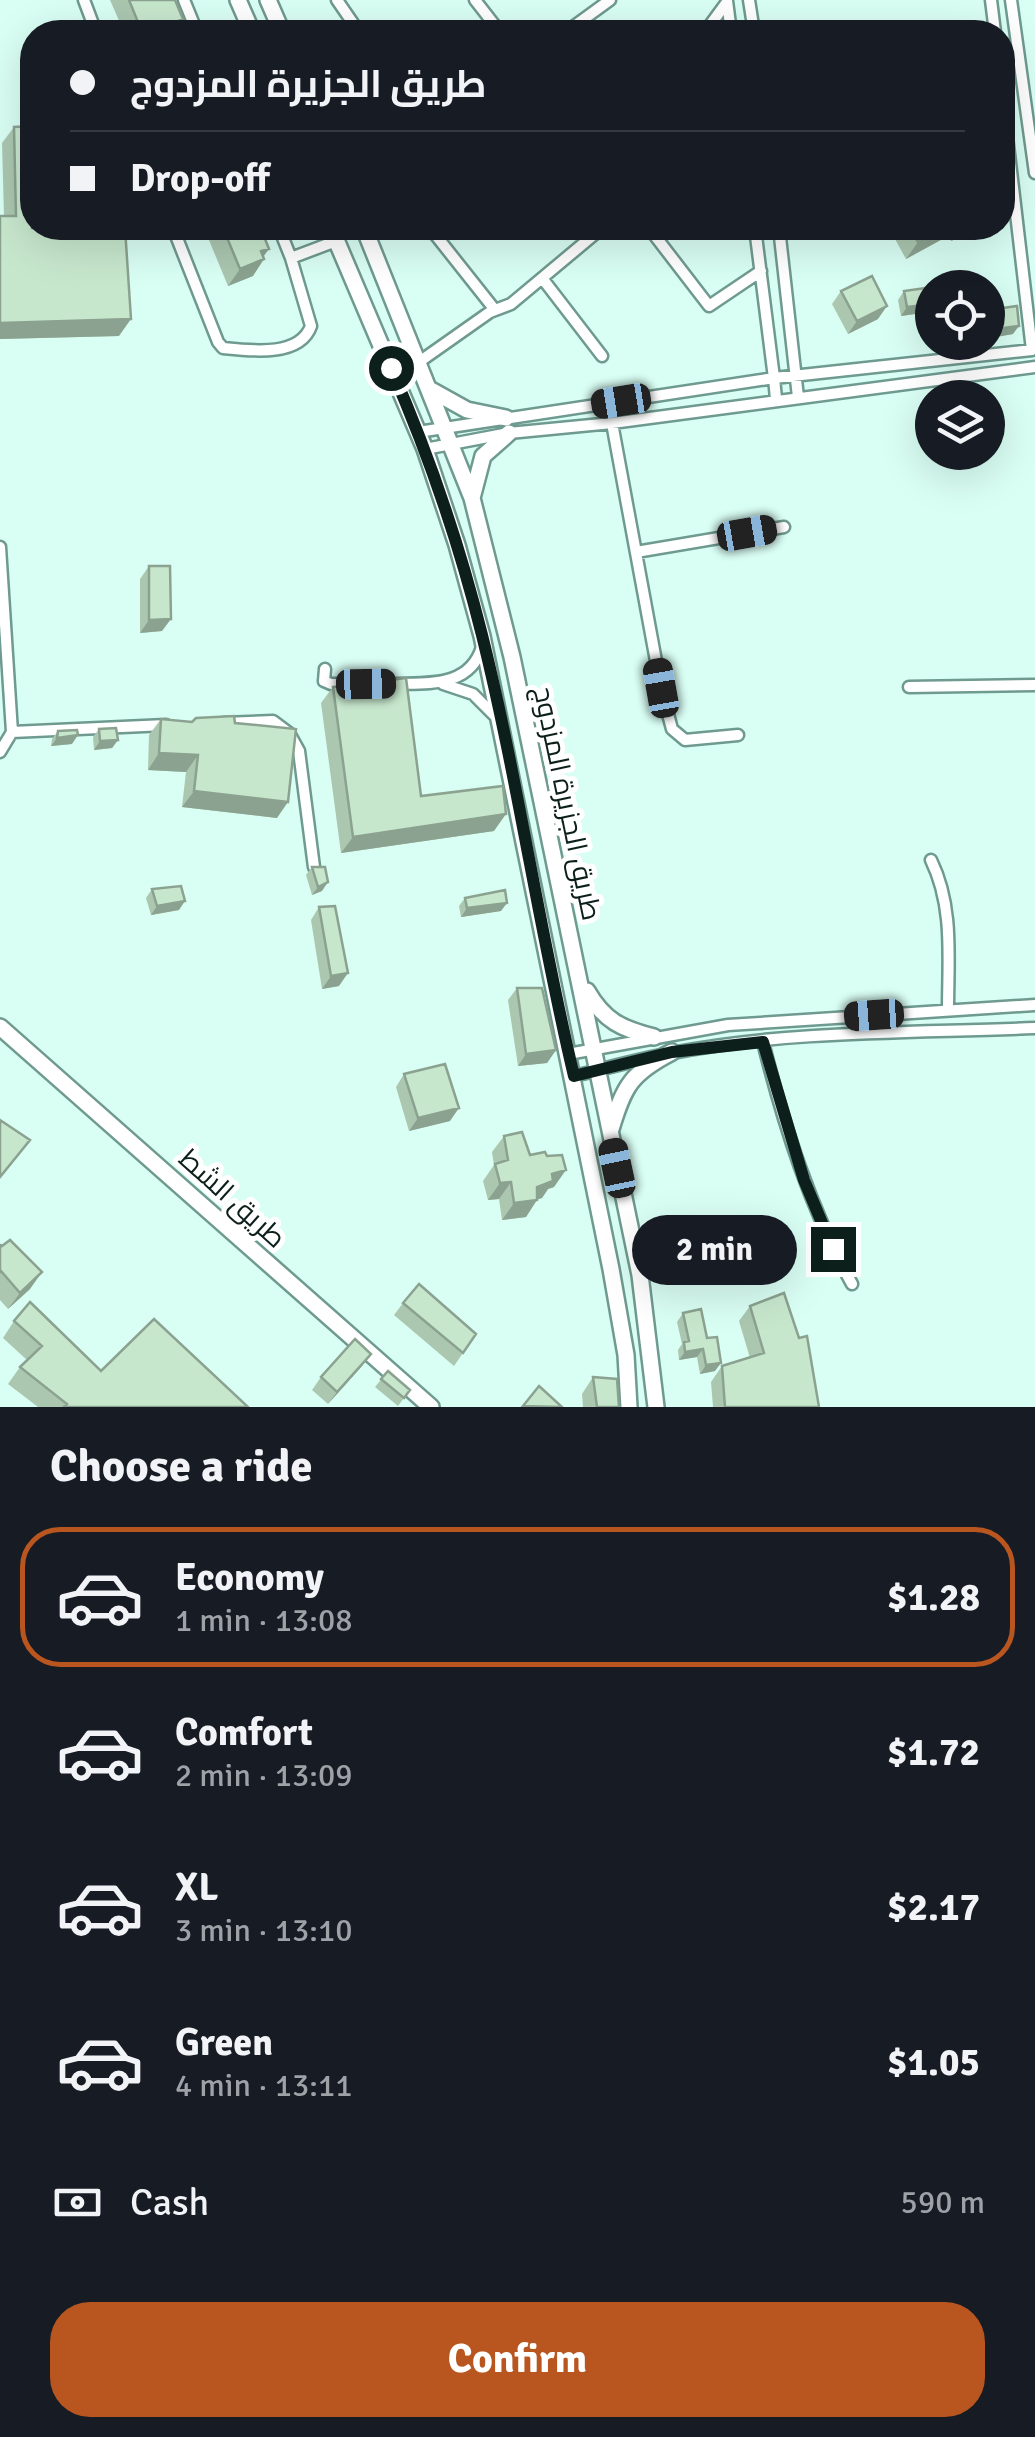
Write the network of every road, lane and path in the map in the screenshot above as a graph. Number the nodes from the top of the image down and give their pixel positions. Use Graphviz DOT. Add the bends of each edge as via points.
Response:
graph roads {
  1 [pos="474,0"];
  2 [pos="610,0"];
  3 [pos="490,20"];
  4 [pos="582,20"];
  5 [pos="1015,29"];
  6 [pos="1035,173"];
  7 [pos="1015,198"];
  8 [pos="178,240"];
  9 [pos="284,240"];
  10 [pos="324,240"];
  11 [pos="337,240"];
  12 [pos="369,240"];
  13 [pos="440,240"];
  14 [pos="584,240"];
  15 [pos="657,240"];
  16 [pos="757,240"];
  17 [pos="780,240"];
  18 [pos="292,258"];
  19 [pos="761,271"];
  20 [pos="542,278"];
  21 [pos="495,310"];
  22 [pos="1034,350"];
  23 [pos="602,356"];
  24 [pos="419,362"];
  25 [pos="1035,367"];
  26 [pos="774,378"];
  27 [pos="795,378"];
  28 [pos="431,390"];
  29 [pos="798,397"];
  30 [pos="776,399"];
  31 [pos="612,424"];
  32 [pos="445,426"];
  33 [pos="508,426"];
  34 [pos="418,432"];
  35 [pos="452,444"];
  36 [pos="425,449"];
  37 [pos="472,498"];
  38 [pos="784,527"];
  39 [pos="0,547"];
  40 [pos="636,552"];
  41 [pos="482,636"];
  42 [pos="325,669"];
  43 [pos="437,683"];
  44 [pos="1035,684"];
  45 [pos="909,687"];
  46 [pos="217,723"];
  47 [pos="180,725"];
  48 [pos="12,732"];
  49 [pos="738,735"];
  50 [pos="504,738"];
  51 [pos="0,752"];
  52 [pos="930,860"];
  53 [pos="314,867"];
  54 [pos="582,984"];
  55 [pos="1035,1006"];
  56 [pos="948,1010"];
  57 [pos="0,1027"];
  58 [pos="1035,1028"];
  59 [pos="654,1037"];
  60 [pos="763,1042"];
  61 [pos="592,1050"];
  62 [pos="672,1052"];
  63 [pos="568,1054"];
  64 [pos="597,1070"];
  65 [pos="574,1076"];
  66 [pos="610,1133"];
  67 [pos="852,1284"];
  68 [pos="432,1407"];
  69 [pos="629,1407"];
  70 [pos="656,1407"];
  1 -- 3 [label="street"];
  2 -- 4 [label="street"];
  5 -- 6 [label="street"];
  7 -- 22 [label="street"];
  8 -- 18 [label="street" via="224,348 296,347 307,336 311,326"];
  9 -- 18 [label="street"];
  10 -- 18 [label="street"];
  11 -- 34 [label="main road, طريق الجزيرة المزدوج"];
  12 -- 24 [label="main road, طريق الجزيرة المزدوج"];
  13 -- 21 [label="street"];
  14 -- 20 [label="street"];
  15 -- 19 [label="street" via="709,306"];
  16 -- 19 [label="street"];
  17 -- 27 [label="street"];
  19 -- 26 [label="street"];
  20 -- 21 [label="street"];
  20 -- 23 [label="street"];
  21 -- 24 [label="street"];
  22 -- 25 [label="street"];
  22 -- 27 [label="street"];
  24 -- 28 [label="main road, طريق الجزيرة المزدوج"];
  25 -- 29 [label="street"];
  26 -- 27 [label="street"];
  26 -- 30 [label="street"];
  26 -- 33 [label="street"];
  27 -- 29 [label="street"];
  28 -- 32 [label="main road, طريق الجزيرة المزدوج"];
  28 -- 33 [label="main road"];
  29 -- 30 [label="street"];
  30 -- 31 [label="street"];
  31 -- 33 [label="street"];
  31 -- 40 [label="street"];
  32 -- 33 [label="street"];
  32 -- 34 [label="street"];
  32 -- 35 [label="main road, طريق الجزيرة المزدوج"];
  33 -- 35 [label="street"];
  33 -- 37 [label="main road" via="483,456"];
  34 -- 36 [label="main road, طريق الجزيرة المزدوج"];
  35 -- 36 [label="street"];
  35 -- 37 [label="main road, طريق الجزيرة المزدوج"];
  36 -- 41 [label="main road, طريق الجزيرة المزدوج"];
  37 -- 54 [label="main road, طريق الجزيرة المزدوج"];
  38 -- 40 [label="street"];
  39 -- 48 [label="street"];
  40 -- 49 [label="street" via="672,730 685,740"];
  41 -- 43 [label="street" via="482,650 467,671"];
  41 -- 50 [label="main road, طريق الجزيرة المزدوج"];
  42 -- 43 [label="street" via="324,681 332,684"];
  43 -- 50 [label="street" via="482,700"];
  44 -- 45 [label="street"];
  46 -- 53 [label="street" via="273,720 289,733 299,751"];
  47 -- 48 [label="street"];
  48 -- 51 [label="street"];
  50 -- 63 [label="main road, طريق الجزيرة المزدوج"];
  52 -- 56 [label="street" via="948,913"];
  54 -- 59 [label="main road" via="618,1027"];
  54 -- 61 [label="main road, طريق الجزيرة المزدوج"];
  55 -- 56 [label="street"];
  56 -- 59 [label="street" via="728,1025"];
  57 -- 68 [label="main road, طريق الشط"];
  58 -- 60 [label="street"];
  59 -- 61 [label="street"];
  60 -- 62 [label="street"];
  60 -- 67 [label="street" via="804,1180"];
  61 -- 63 [label="street"];
  61 -- 64 [label="main road, طريق الجزيرة المزدوج"];
  62 -- 64 [label="street"];
  62 -- 66 [label="main road" via="624,1088"];
  63 -- 65 [label="main road, طريق الجزيرة المزدوج"];
  64 -- 65 [label="street"];
  64 -- 66 [label="main road, طريق الجزيرة المزدوج"];
  65 -- 69 [label="main road, طريق الجزيرة المزدوج" via="621,1325"];
  66 -- 70 [label="main road, طريق الجزيرة المزدوج" via="640,1276"];
}
